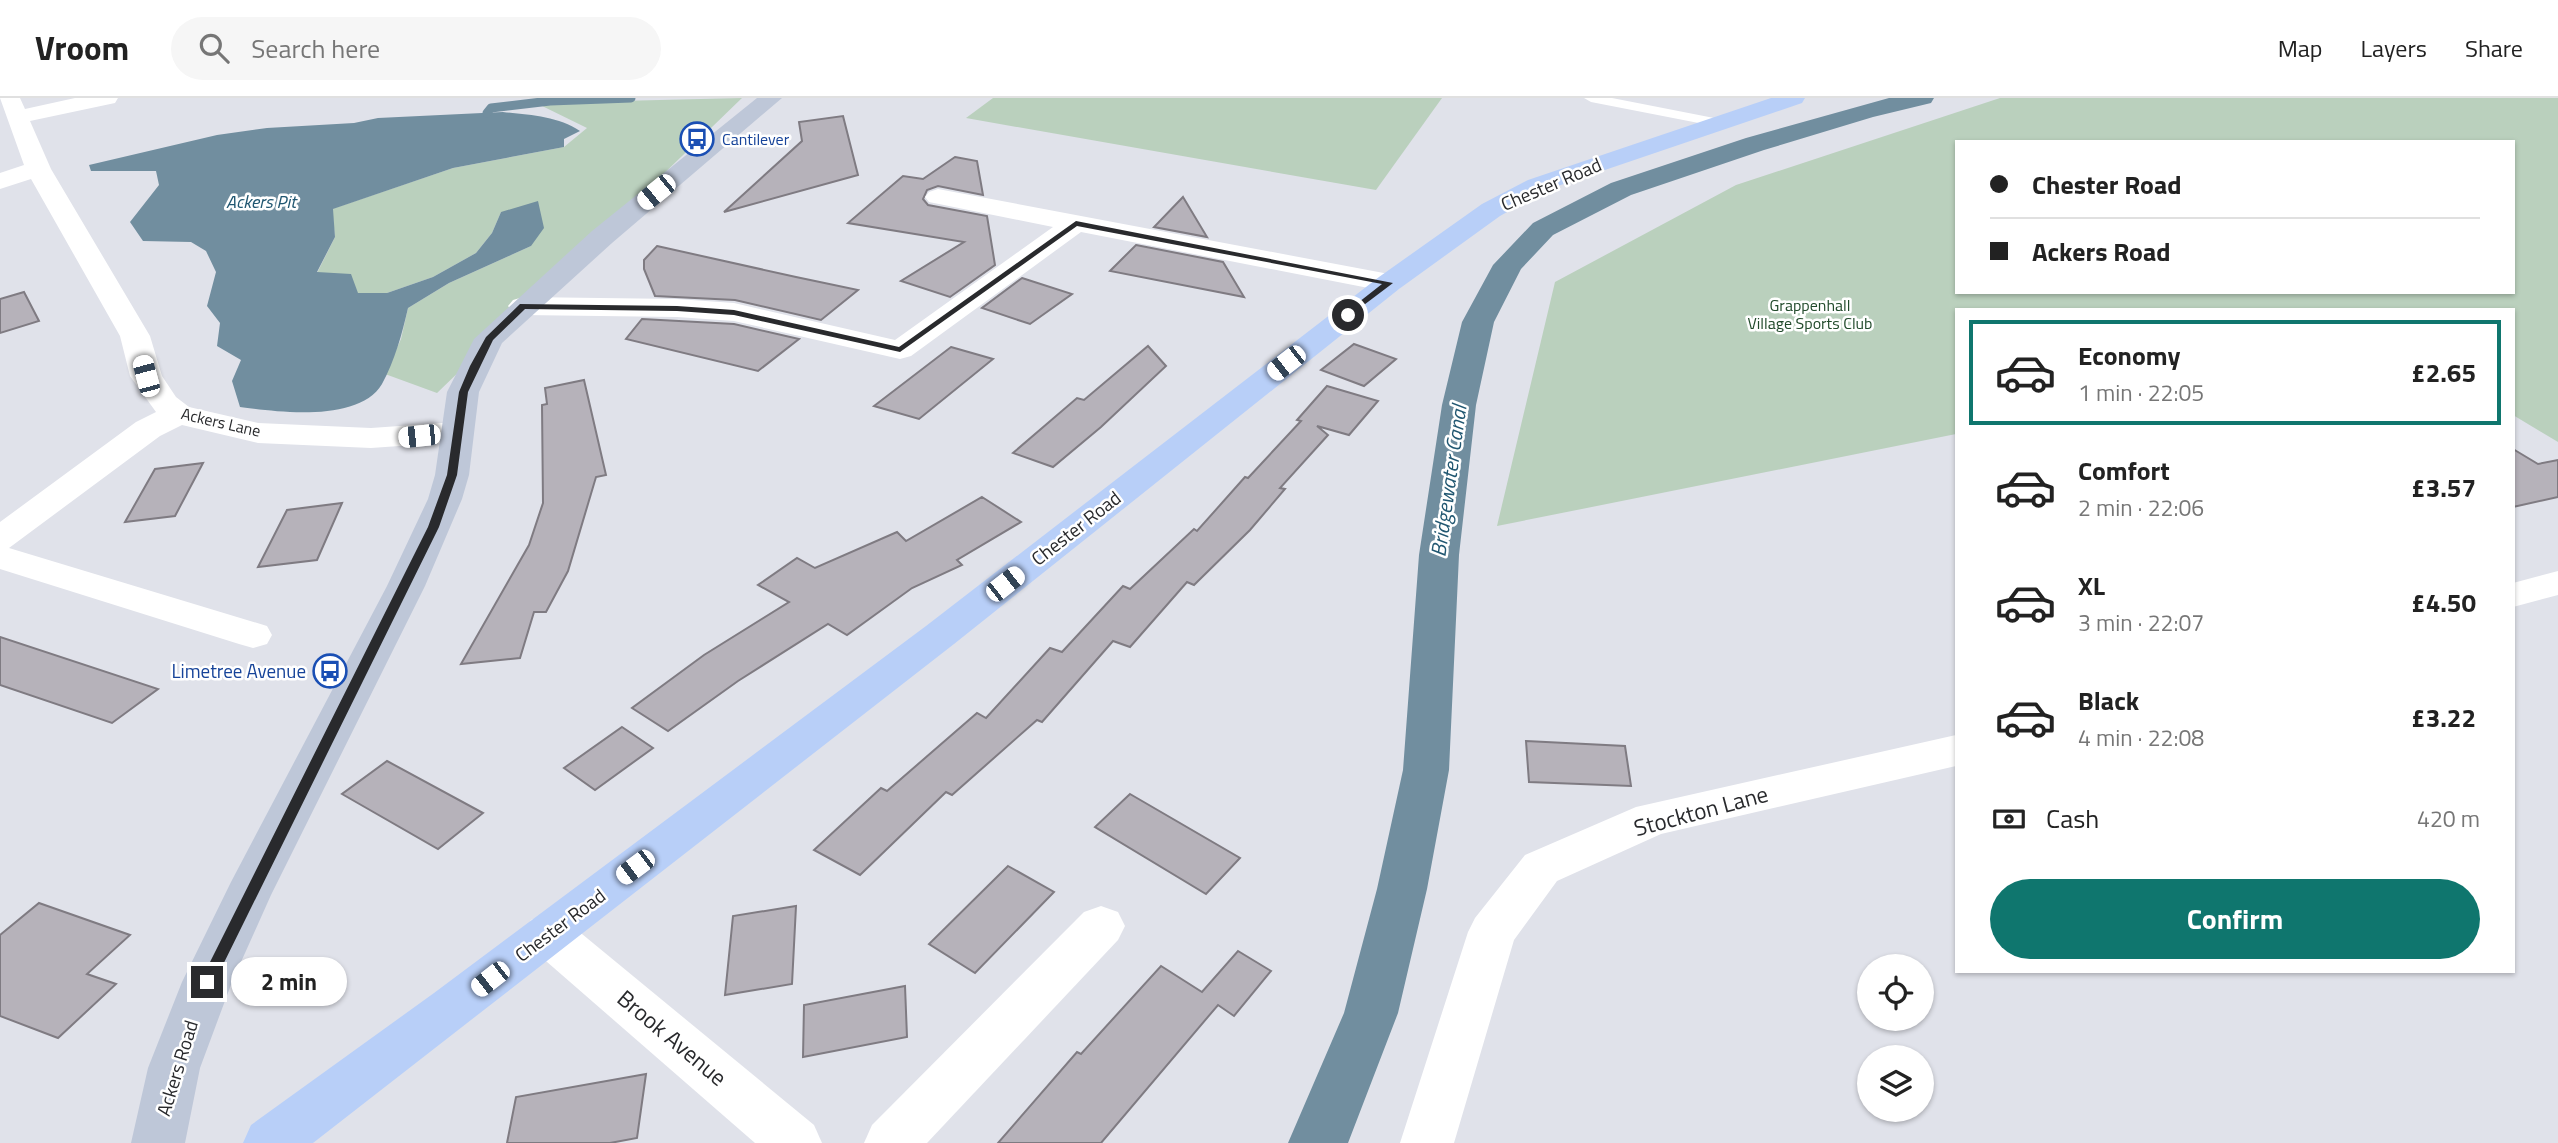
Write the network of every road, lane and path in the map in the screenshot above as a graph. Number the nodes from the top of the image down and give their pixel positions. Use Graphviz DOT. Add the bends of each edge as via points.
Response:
graph roads {
  1 [pos="107,98"];
  2 [pos="771,98"];
  3 [pos="1591,98"];
  4 [pos="1794,98"];
  5 [pos="14,108"];
  6 [pos="1714,122"];
  7 [pos="38,169"];
  8 [pos="0,181"];
  9 [pos="938,198"];
  10 [pos="1076,223"];
  11 [pos="1389,283"];
  12 [pos="523,306"];
  13 [pos="178,414"];
  14 [pos="456,432"];
  15 [pos="0,539"];
  16 [pos="0,557"];
  17 [pos="2558,583"];
  18 [pos="2515,594"];
  19 [pos="253,635"];
  20 [pos="1955,751"];
  21 [pos="1101,926"];
  22 [pos="548,934"];
  23 [pos="158,1143"];
  24 [pos="270,1143"];
  25 [pos="795,1143"];
  26 [pos="891,1143"];
  27 [pos="1427,1143"];
  1 -- 5 [label="street"];
  2 -- 12 [label="street, Ackers Road"];
  3 -- 6 [label="lane"];
  4 -- 6 [label="main road, Chester Road"];
  5 -- 7 [label="street, Ackers Lane"];
  6 -- 11 [label="main road, Chester Road" via="1537,185 1491,210"];
  7 -- 8 [label="street"];
  7 -- 13 [label="street, Ackers Lane" via="135,336 146,376 165,404"];
  9 -- 10 [label="street"];
  10 -- 11 [label="street"];
  10 -- 12 [label="street" via="900,350 734,312"];
  11 -- 22 [label="main road, Chester Road" via="940,635"];
  12 -- 14 [label="street, Ackers Road" via="489,339 474,366 463,392"];
  13 -- 14 [label="street, Ackers Lane" via="258,433 371,438"];
  13 -- 15 [label="street" via="148,429"];
  14 -- 23 [label="street, Ackers Road" via="452,475 433,527 248,895 188,1027"];
  16 -- 19 [label="street"];
  17 -- 18 [label="street"];
  20 -- 27 [label="street, Stockton Lane" via="1652,819 1541,868 1492,932"];
  21 -- 26 [label="street"];
  22 -- 24 [label="main road, Chester Road"];
  22 -- 25 [label="street, Brook Avenue"];
}
